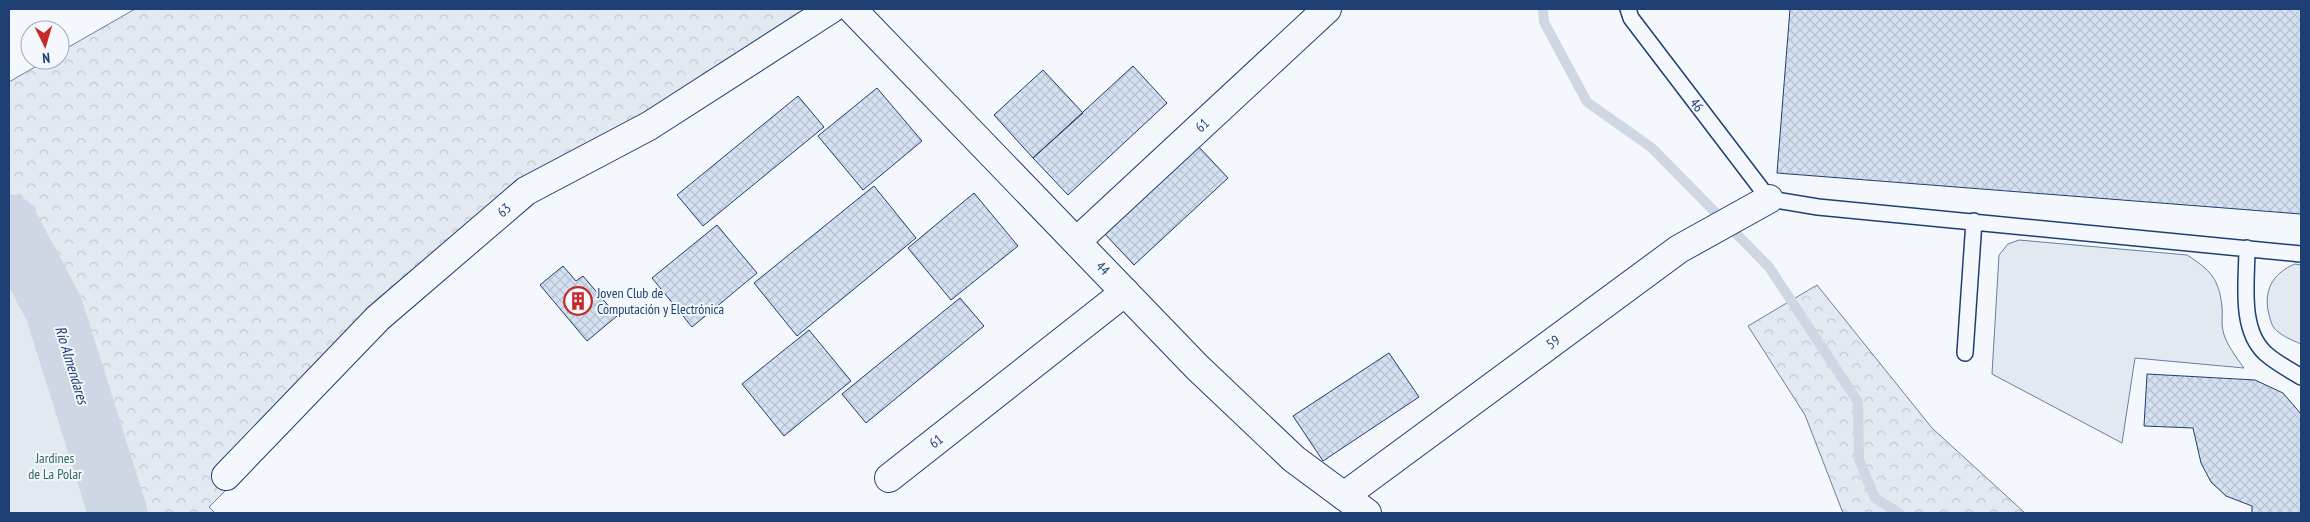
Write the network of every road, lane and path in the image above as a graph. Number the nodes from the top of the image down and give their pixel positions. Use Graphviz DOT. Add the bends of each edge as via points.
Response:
graph roads {
  1 [pos="831,9"];
  2 [pos="852,9"];
  3 [pos="1328,9"];
  4 [pos="1628,9"];
  5 [pos="1769,199"];
  6 [pos="1974,221"];
  7 [pos="1077,241"];
  8 [pos="2248,248"];
  9 [pos="2301,254"];
  10 [pos="1125,292"];
  11 [pos="1965,353"];
  12 [pos="2301,377"];
  13 [pos="226,476"];
  14 [pos="889,478"];
  15 [pos="1344,496"];
  16 [pos="1366,513"];
  1 -- 13 [label="street, 63" via="649,126 526,191 378,318"];
  2 -- 7 [label="street, 44"];
  3 -- 7 [label="street, 61"];
  4 -- 5 [label="lane, 46" via="1631,18"];
  5 -- 6 [label="lane" via="1818,207"];
  5 -- 15 [label="street, 59" via="1679,249"];
  6 -- 8 [label="lane"];
  6 -- 11 [label="lane"];
  7 -- 10 [label="street, 44"];
  8 -- 9 [label="lane"];
  8 -- 12 [label="lane" via="2246,307 2251,330 2264,352"];
  10 -- 14 [label="street, 61"];
  10 -- 15 [label="street, 44" via="1197,367 1294,459"];
  15 -- 16 [label="street, 44"];
}
